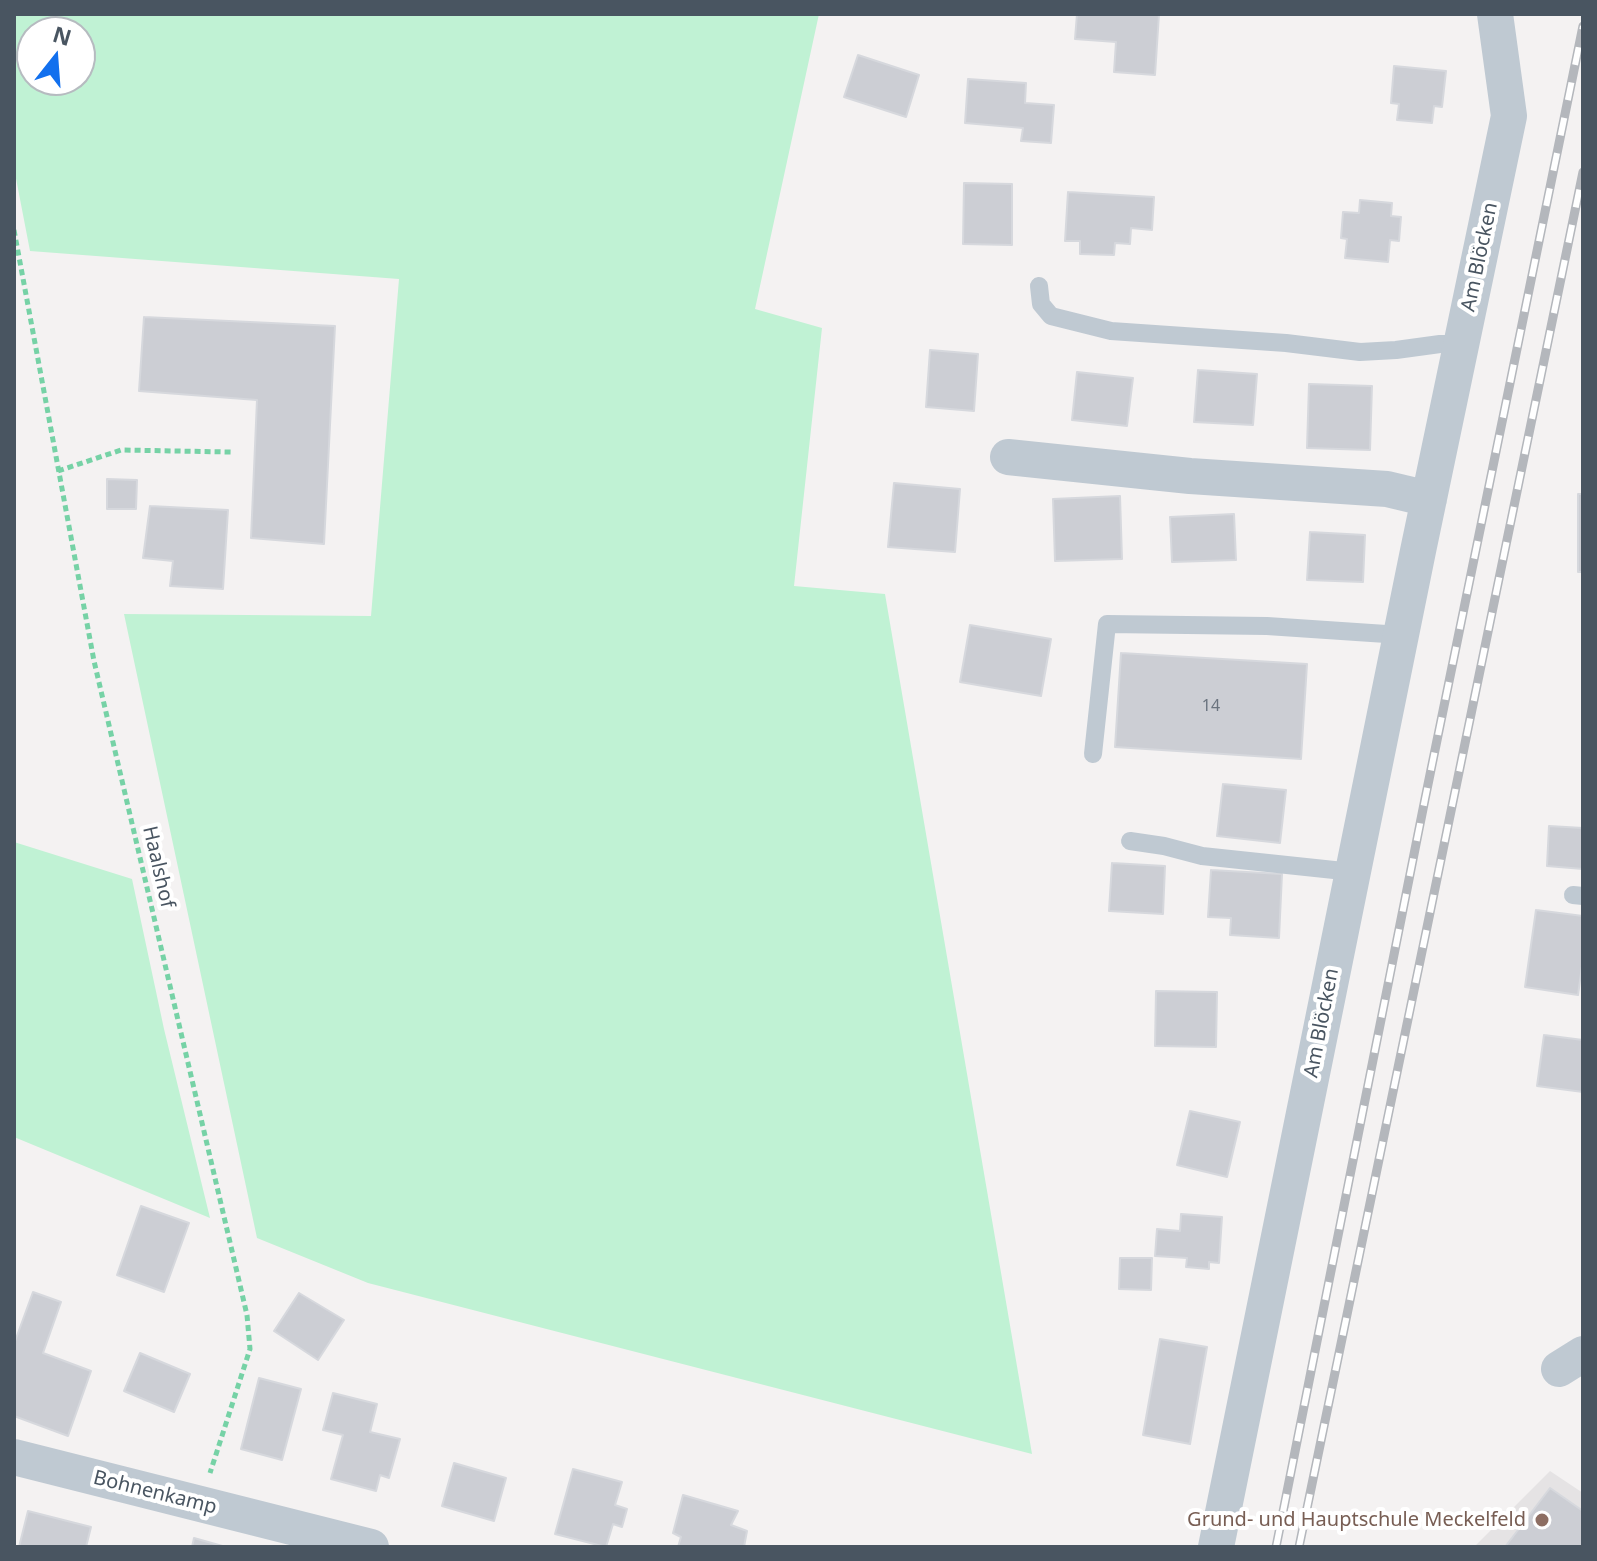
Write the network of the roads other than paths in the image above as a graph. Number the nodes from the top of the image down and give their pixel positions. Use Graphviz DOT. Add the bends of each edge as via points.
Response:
graph roads {
  1 [pos="1495,14"];
  2 [pos="1039,286"];
  3 [pos="1461,344"];
  4 [pos="1008,457"];
  5 [pos="1429,499"];
  6 [pos="1401,635"];
  7 [pos="1093,754"];
  8 [pos="1130,841"];
  9 [pos="1353,872"];
  10 [pos="14,1457"];
  11 [pos="294,1537"];
  12 [pos="371,1547"];
  13 [pos="1216,1547"];
  1 -- 3 [label="street, Am Blöcken" via="1509,116"];
  2 -- 3 [label="lane" via="1041,304 1051,316 1111,331 1360,352"];
  3 -- 5 [label="street, Am Blöcken"];
  4 -- 5 [label="street" via="1387,489"];
  5 -- 6 [label="street, Am Blöcken"];
  6 -- 7 [label="lane" via="1107,624"];
  6 -- 9 [label="street, Am Blöcken"];
  8 -- 9 [label="lane" via="1202,856"];
  9 -- 13 [label="street, Am Blöcken"];
  10 -- 11 [label="street, Bohnenkamp" via="199,1504"];
  11 -- 12 [label="street"];
}
